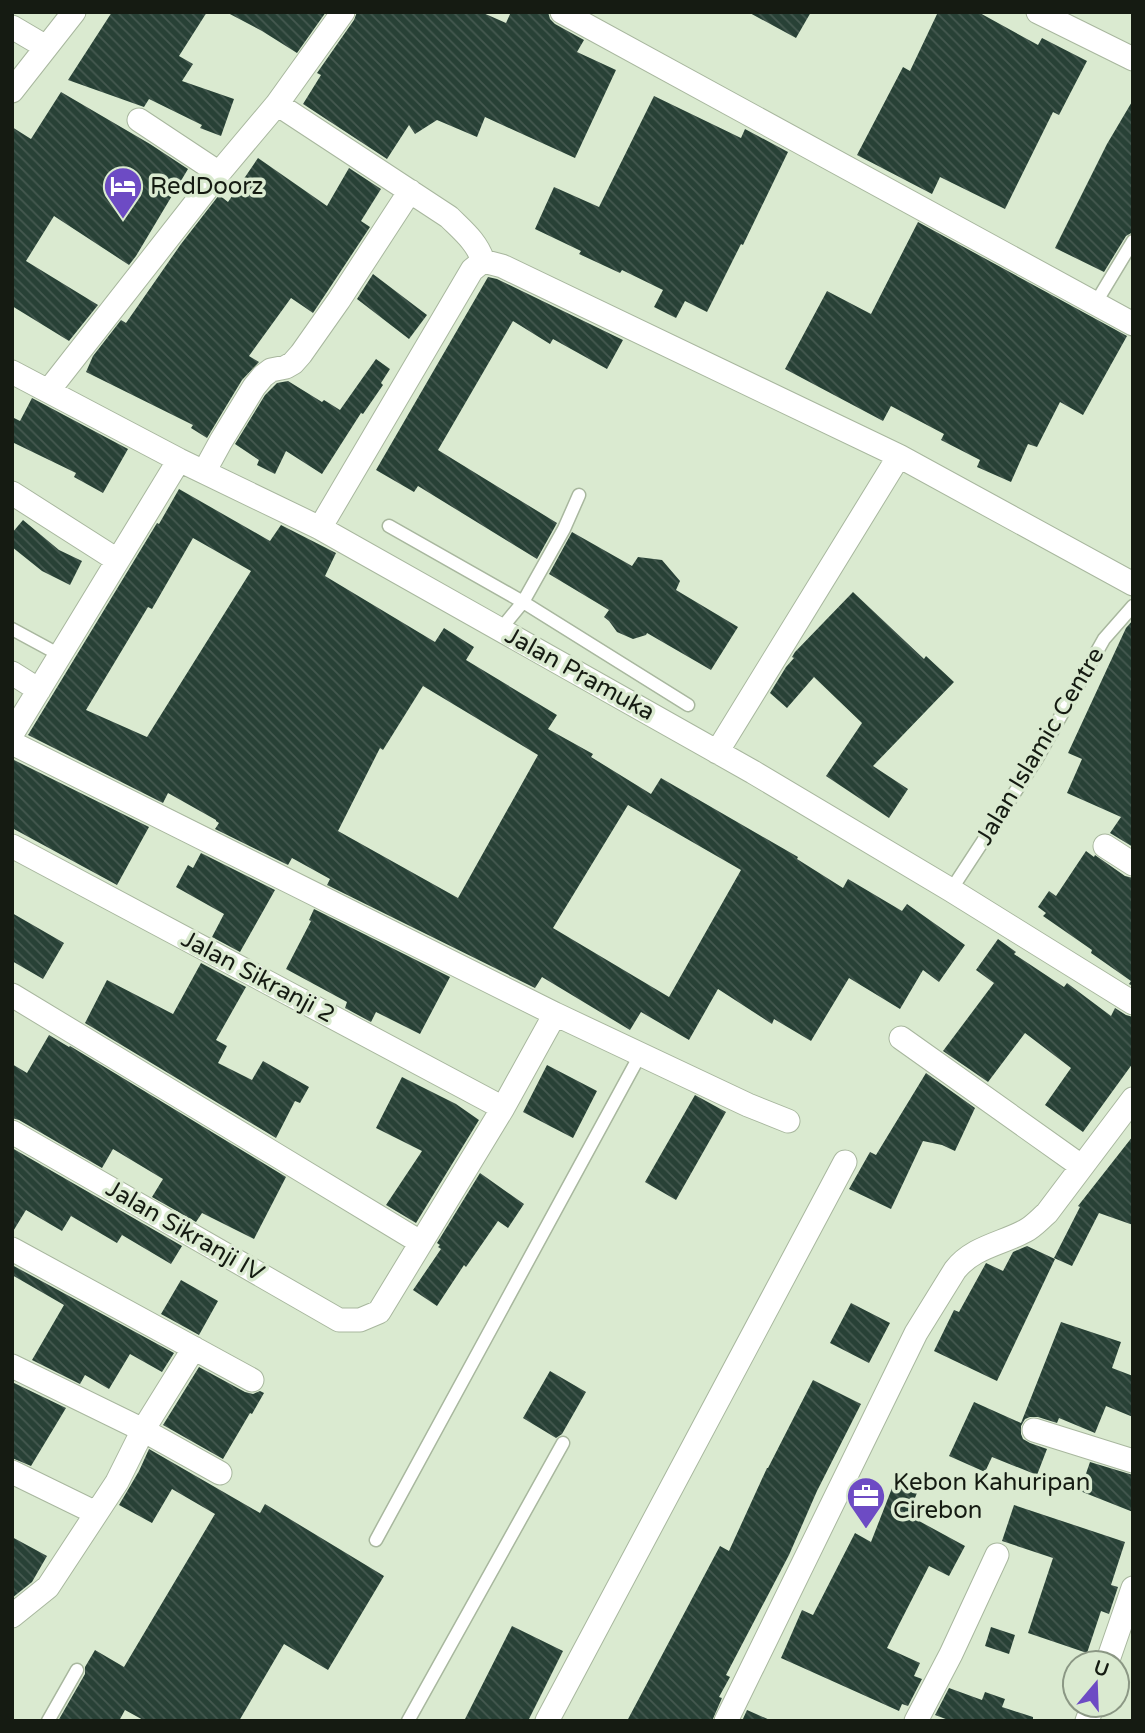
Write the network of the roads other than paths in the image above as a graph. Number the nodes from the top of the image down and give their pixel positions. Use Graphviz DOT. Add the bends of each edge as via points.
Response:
graph roads {
  1 [pos="74,12"];
  2 [pos="342,12"];
  3 [pos="562,12"];
  4 [pos="1044,14"];
  5 [pos="12,26"];
  6 [pos="46,47"];
  7 [pos="1133,59"];
  8 [pos="12,91"];
  9 [pos="277,104"];
  10 [pos="139,120"];
  11 [pos="219,173"];
  12 [pos="410,191"];
  13 [pos="1133,241"];
  14 [pos="483,261"];
  15 [pos="1095,304"];
  16 [pos="1133,324"];
  17 [pos="12,372"];
  18 [pos="49,390"];
  19 [pos="899,456"];
  20 [pos="179,460"];
  21 [pos="204,472"];
  22 [pos="12,494"];
  23 [pos="579,495"];
  24 [pos="389,526"];
  25 [pos="320,528"];
  26 [pos="117,560"];
  27 [pos="1133,584"];
  28 [pos="523,602"];
  29 [pos="1133,606"];
  30 [pos="12,629"];
  31 [pos="500,630"];
  32 [pos="60,655"];
  33 [pos="12,673"];
  34 [pos="39,690"];
  35 [pos="688,705"];
  36 [pos="12,734"];
  37 [pos="12,743"];
  38 [pos="717,752"];
  39 [pos="12,846"];
  40 [pos="1105,846"];
  41 [pos="1133,864"];
  42 [pos="951,890"];
  43 [pos="12,995"];
  44 [pos="1133,1003"];
  45 [pos="555,1014"];
  46 [pos="901,1038"];
  47 [pos="640,1055"];
  48 [pos="1133,1100"];
  49 [pos="503,1108"];
  50 [pos="788,1121"];
  51 [pos="12,1132"];
  52 [pos="845,1162"];
  53 [pos="1081,1166"];
  54 [pos="420,1242"];
  55 [pos="12,1249"];
  56 [pos="194,1348"];
  57 [pos="12,1366"];
  58 [pos="251,1380"];
  59 [pos="143,1430"];
  60 [pos="1034,1430"];
  61 [pos="563,1443"];
  62 [pos="1133,1461"];
  63 [pos="12,1472"];
  64 [pos="220,1473"];
  65 [pos="96,1513"];
  66 [pos="376,1540"];
  67 [pos="997,1555"];
  68 [pos="1133,1588"];
  69 [pos="14,1612"];
  70 [pos="1112,1649"];
  71 [pos="77,1670"];
  72 [pos="48,1721"];
  73 [pos="408,1721"];
  74 [pos="547,1721"];
  75 [pos="726,1721"];
  76 [pos="916,1721"];
  1 -- 6 [label="street"];
  2 -- 9 [label="street"];
  3 -- 15 [label="street"];
  4 -- 7 [label="street"];
  5 -- 6 [label="street"];
  6 -- 8 [label="street"];
  9 -- 11 [label="street"];
  9 -- 12 [label="street"];
  10 -- 11 [label="street"];
  11 -- 18 [label="street"];
  12 -- 14 [label="street" via="471,238"];
  12 -- 21 [label="street" via="301,354 286,367 262,376"];
  13 -- 15 [label="lane"];
  14 -- 19 [label="street" via="502,266"];
  14 -- 25 [label="street" via="472,271"];
  15 -- 16 [label="street"];
  17 -- 18 [label="street, Jalan Pramuka"];
  18 -- 20 [label="street, Jalan Pramuka"];
  19 -- 27 [label="street"];
  19 -- 38 [label="street"];
  20 -- 21 [label="street, Jalan Pramuka"];
  20 -- 26 [label="street"];
  21 -- 25 [label="street, Jalan Pramuka"];
  22 -- 26 [label="street"];
  23 -- 28 [label="lane"];
  24 -- 28 [label="lane"];
  25 -- 31 [label="street, Jalan Pramuka"];
  26 -- 32 [label="street"];
  28 -- 31 [label="lane"];
  28 -- 35 [label="lane"];
  29 -- 42 [label="lane, Jalan Islamic Centre" via="1104,639 1036,760"];
  30 -- 32 [label="lane"];
  31 -- 38 [label="street, Jalan Pramuka"];
  32 -- 34 [label="street"];
  33 -- 34 [label="street"];
  34 -- 36 [label="street"];
  37 -- 45 [label="street"];
  38 -- 42 [label="street, Jalan Pramuka"];
  39 -- 49 [label="street, Jalan Sikranji 2"];
  40 -- 41 [label="street"];
  42 -- 44 [label="street, Jalan Pramuka"];
  43 -- 54 [label="street"];
  45 -- 47 [label="street"];
  45 -- 49 [label="street"];
  46 -- 53 [label="street"];
  47 -- 50 [label="street"];
  47 -- 66 [label="lane"];
  48 -- 53 [label="street"];
  49 -- 54 [label="street"];
  51 -- 54 [label="street, Jalan Sikranji IV" via="339,1320 360,1320 379,1312"];
  52 -- 74 [label="street"];
  53 -- 75 [label="street" via="1038,1222 974,1253 956,1269 916,1332"];
  55 -- 56 [label="street"];
  56 -- 58 [label="street"];
  56 -- 59 [label="street"];
  57 -- 59 [label="street"];
  59 -- 64 [label="street"];
  59 -- 65 [label="street"];
  60 -- 62 [label="street"];
  61 -- 73 [label="lane"];
  63 -- 65 [label="street"];
  65 -- 69 [label="street" via="48,1587"];
  67 -- 76 [label="street"];
  68 -- 70 [label="street"];
  71 -- 72 [label="lane"];
}
